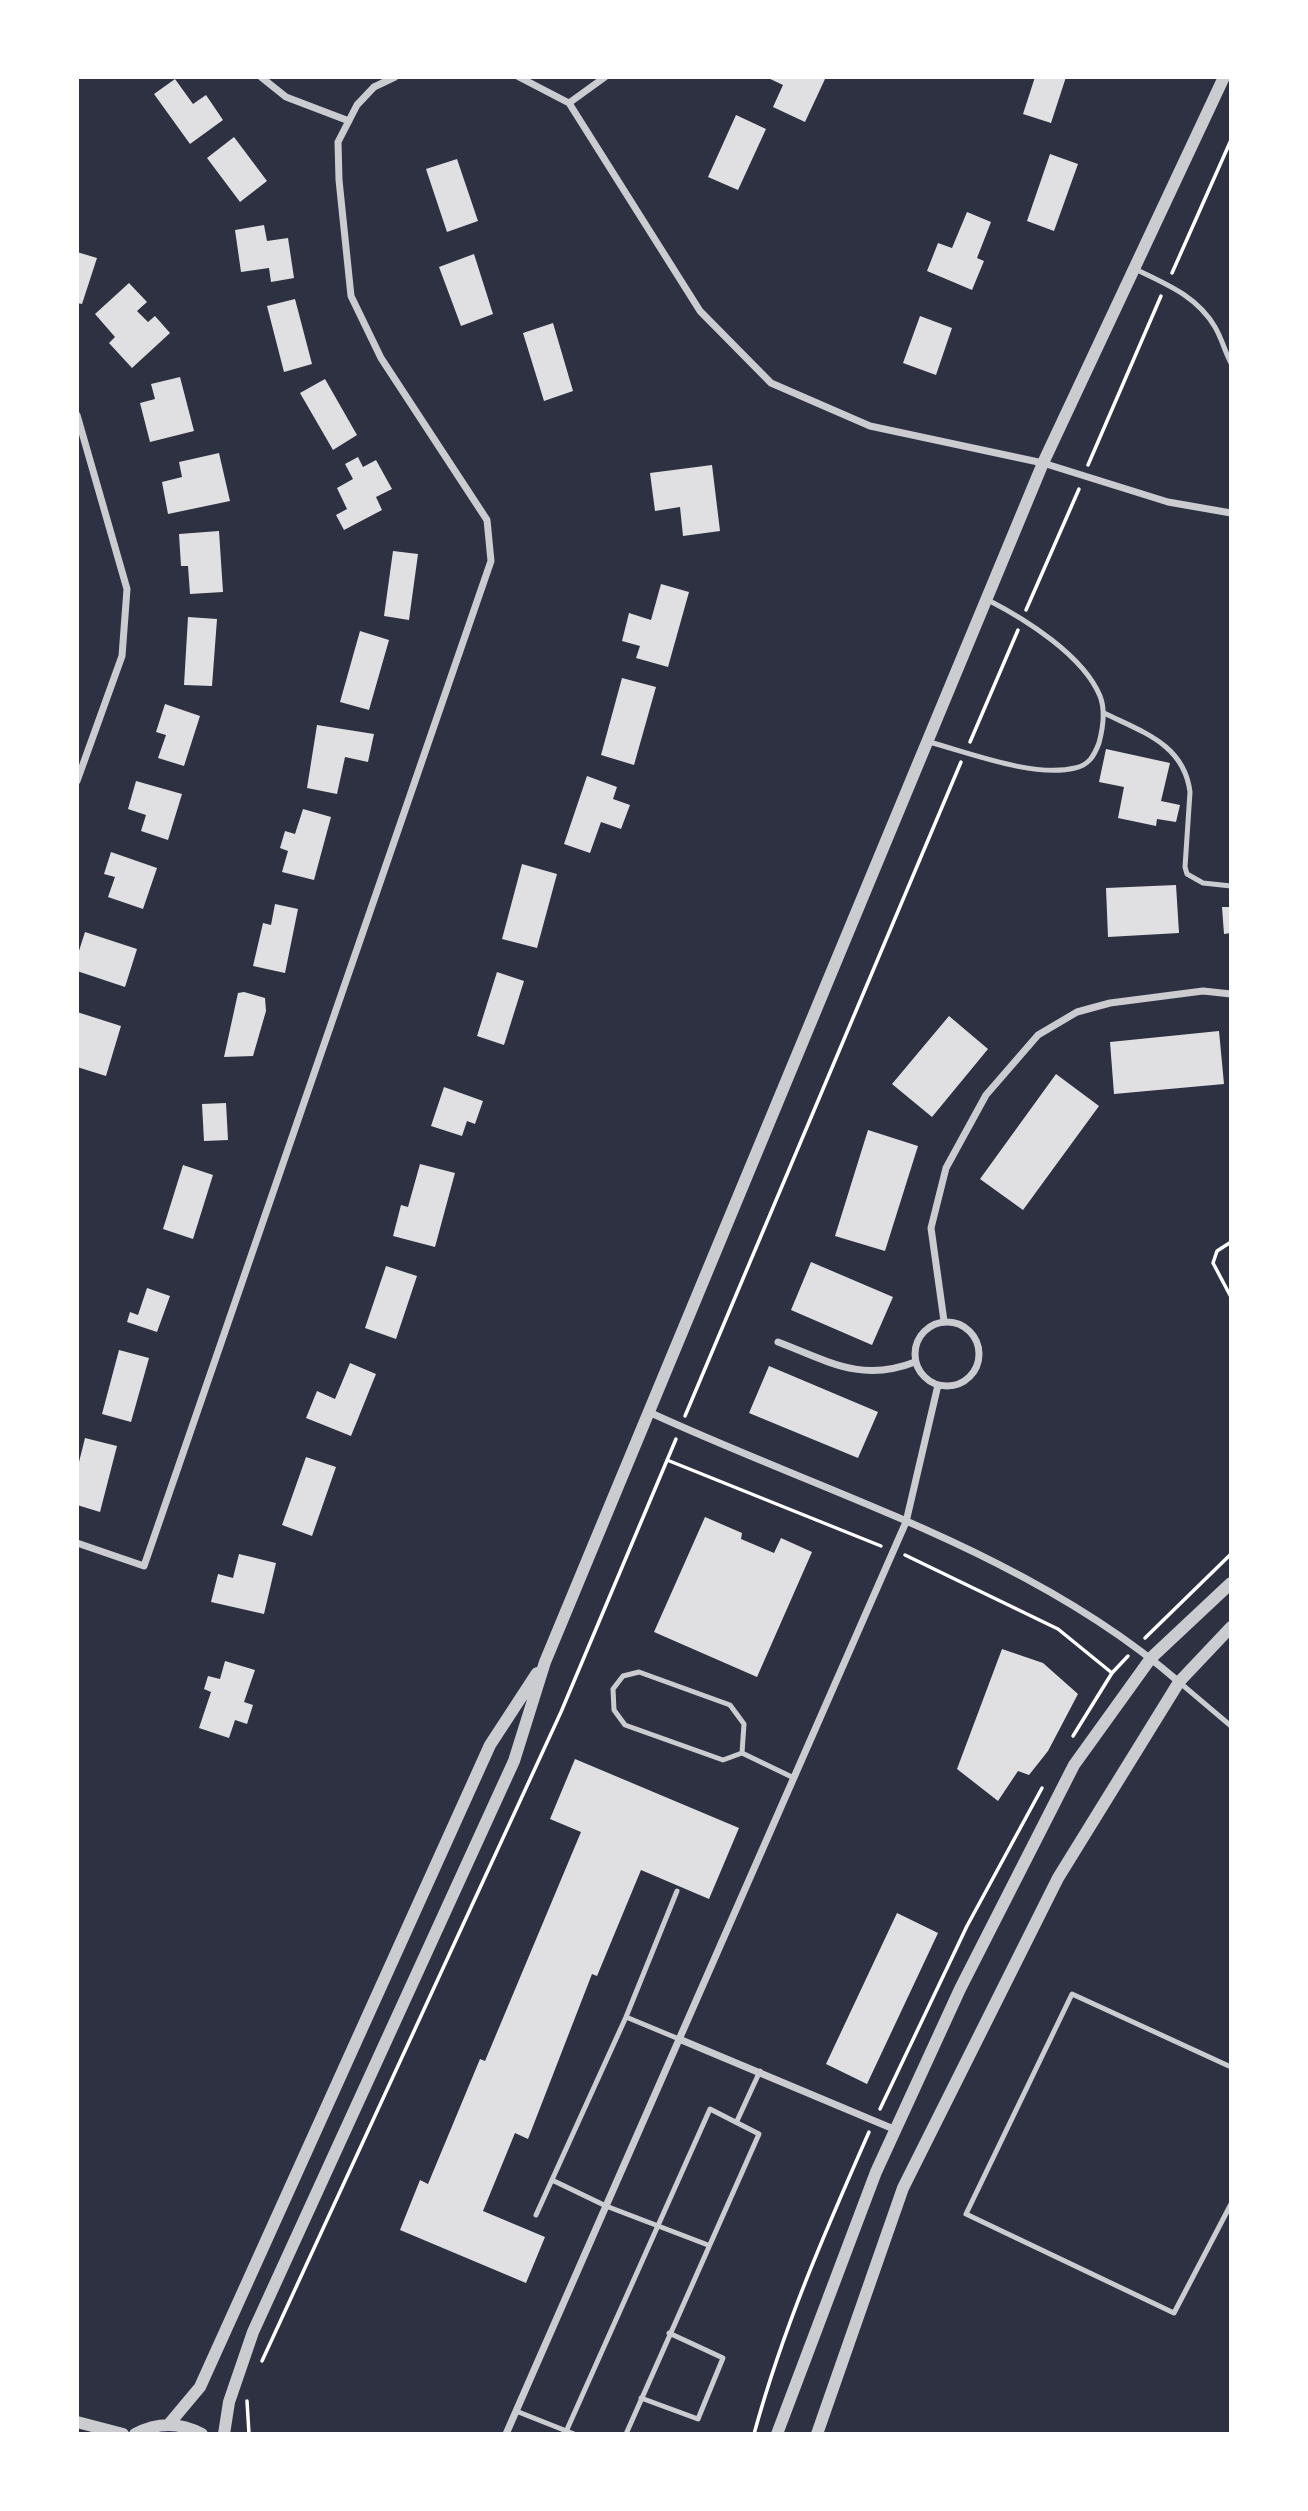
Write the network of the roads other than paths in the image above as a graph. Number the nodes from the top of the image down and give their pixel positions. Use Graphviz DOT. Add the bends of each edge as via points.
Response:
graph roads {
  1 [pos="261,77"];
  2 [pos="395,77"];
  3 [pos="519,77"];
  4 [pos="605,77"];
  5 [pos="1224,77"];
  6 [pos="569,103"];
  7 [pos="349,121"];
  8 [pos="1135,269"];
  9 [pos="1231,363"];
  10 [pos="77,415"];
  11 [pos="1043,463"];
  12 [pos="1231,513"];
  13 [pos="988,600"];
  14 [pos="1104,713"];
  15 [pos="929,742"];
  16 [pos="77,782"];
  17 [pos="1231,886"];
  18 [pos="1231,994"];
  19 [pos="944,1321"];
  20 [pos="778,1342"];
  21 [pos="915,1362"];
  22 [pos="938,1385"];
  23 [pos="651,1413"];
  24 [pos="906,1522"];
  25 [pos="77,1543"];
  26 [pos="1231,1583"];
  27 [pos="1231,1627"];
  28 [pos="1151,1658"];
  29 [pos="545,1661"];
  30 [pos="1179,1682"];
  31 [pos="1231,1726"];
  32 [pos="742,1753"];
  33 [pos="794,1778"];
  34 [pos="677,1891"];
  35 [pos="626,2017"];
  36 [pos="679,2039"];
  37 [pos="1231,2067"];
  38 [pos="760,2071"];
  39 [pos="737,2121"];
  40 [pos="896,2130"];
  41 [pos="552,2180"];
  42 [pos="1231,2204"];
  43 [pos="606,2206"];
  44 [pos="536,2215"];
  45 [pos="659,2224"];
  46 [pos="708,2245"];
  47 [pos="669,2333"];
  48 [pos="641,2398"];
  49 [pos="516,2411"];
  50 [pos="77,2422"];
  51 [pos="169,2424"];
  52 [pos="565,2432"];
  53 [pos="123,2434"];
  54 [pos="135,2434"];
  55 [pos="202,2434"];
  56 [pos="224,2434"];
  57 [pos="506,2434"];
  58 [pos="574,2434"];
  59 [pos="626,2434"];
  60 [pos="777,2434"];
  61 [pos="817,2434"];
  1 -- 7 [label="street" via="286,97"];
  2 -- 7 [label="street" via="374,87"];
  3 -- 6 [label="street"];
  4 -- 6 [label="street"];
  5 -- 8 [label="street"];
  6 -- 11 [label="street" via="700,311 771,383 870,426"];
  7 -- 25 [label="street" via="338,142 351,296 381,358 487,520 491,561 144,1566"];
  8 -- 9 [label="lane" via="1188,296 1204,311"];
  8 -- 11 [label="street"];
  10 -- 16 [label="street" via="127,589 122,656"];
  11 -- 12 [label="street" via="1168,502"];
  11 -- 13 [label="street"];
  13 -- 14 [label="lane" via="1044,634 1089,679 1100,695"];
  13 -- 15 [label="street"];
  14 -- 15 [label="lane" via="1095,753 1089,763 1078,768 1045,770"];
  14 -- 17 [label="lane" via="1164,742 1174,752 1190,792 1187,874 1203,883"];
  15 -- 23 [label="street"];
  18 -- 19 [label="street" via="1203,991 1110,1003 1077,1012 1038,1035 986,1095 946,1168 931,1228"];
  19 -- 21 [label="street" via="933,1324 918,1340"];
  19 -- 22 [label="street" via="973,1334 980,1353 967,1380 948,1387"];
  20 -- 21 [label="street" via="856,1372 894,1371"];
  21 -- 22 [label="street" via="920,1372"];
  22 -- 24 [label="street"];
  23 -- 24 [label="street"];
  23 -- 29 [label="street"];
  24 -- 28 [label="street" via="1065,1600"];
  24 -- 33 [label="street"];
  26 -- 28 [label="street"];
  27 -- 30 [label="street"];
  28 -- 30 [label="street"];
  28 -- 40 [label="street" via="1074,1765 960,1989"];
  29 -- 51 [label="street" via="490,1745 200,2387"];
  29 -- 56 [label="street" via="514,1761 253,2332 229,2402"];
  30 -- 31 [label="lane"];
  30 -- 61 [label="street" via="1058,1878 903,2188"];
  32 -- 32 [label="lane" via="723,1760 625,1725 614,1710 613,1689 623,1676 639,1672 730,1705 744,1724"];
  32 -- 33 [label="lane"];
  33 -- 36 [label="street"];
  34 -- 35 [label="lane"];
  35 -- 36 [label="lane"];
  35 -- 41 [label="lane"];
  36 -- 38 [label="street"];
  36 -- 43 [label="street"];
  37 -- 42 [label="lane" via="1072,1994 966,2214 1174,2314"];
  38 -- 39 [label="lane"];
  38 -- 40 [label="street"];
  39 -- 45 [label="lane" via="710,2109"];
  39 -- 46 [label="lane" via="759,2134"];
  40 -- 60 [label="street" via="828,2294"];
  41 -- 43 [label="lane"];
  41 -- 44 [label="lane"];
  43 -- 45 [label="lane"];
  43 -- 49 [label="street"];
  45 -- 46 [label="lane"];
  45 -- 52 [label="lane"];
  46 -- 47 [label="lane"];
  47 -- 48 [label="lane"];
  47 -- 48 [label="lane" via="723,2358 698,2419"];
  48 -- 59 [label="lane"];
  49 -- 52 [label="lane"];
  49 -- 57 [label="street"];
  50 -- 53 [label="street"];
  51 -- 54 [label="street"];
  51 -- 55 [label="street"];
  52 -- 58 [label="lane"];
}
